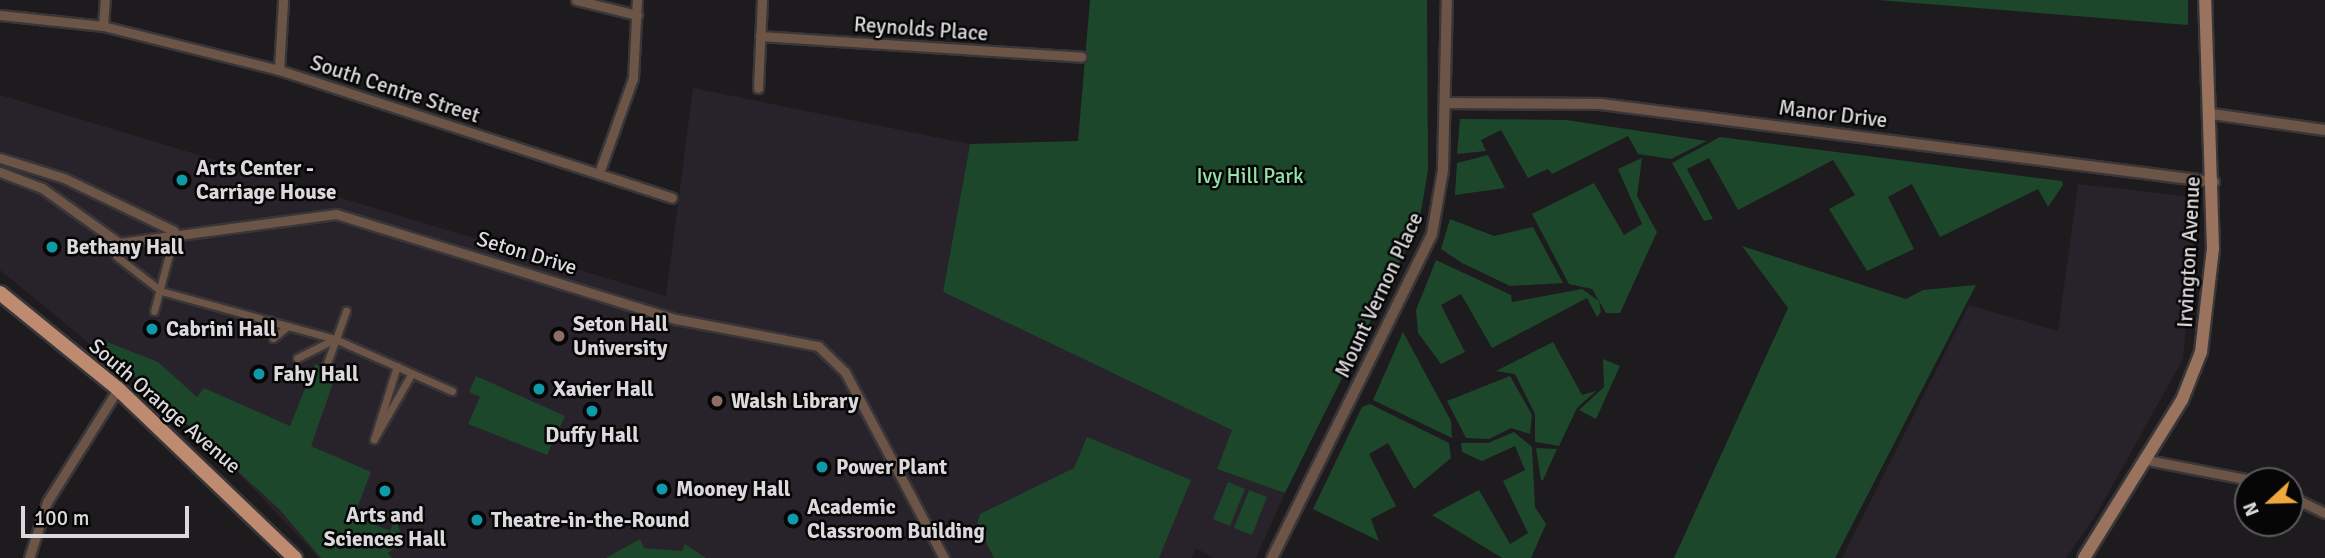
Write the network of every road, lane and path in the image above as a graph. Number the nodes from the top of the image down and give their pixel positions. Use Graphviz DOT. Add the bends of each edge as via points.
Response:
graph roads {
  1 [pos="104,0"];
  2 [pos="283,0"];
  3 [pos="576,0"];
  4 [pos="637,0"];
  5 [pos="762,0"];
  6 [pos="1447,0"];
  7 [pos="2205,0"];
  8 [pos="0,15"];
  9 [pos="636,15"];
  10 [pos="103,26"];
  11 [pos="760,36"];
  12 [pos="1081,57"];
  13 [pos="279,70"];
  14 [pos="758,88"];
  15 [pos="1447,103"];
  16 [pos="2212,114"];
  17 [pos="2325,130"];
  18 [pos="0,158"];
  19 [pos="0,172"];
  20 [pos="599,173"];
  21 [pos="2214,182"];
  22 [pos="672,198"];
  23 [pos="174,231"];
  24 [pos="172,243"];
  25 [pos="116,256"];
  26 [pos="161,291"];
  27 [pos="0,293"];
  28 [pos="153,311"];
  29 [pos="346,311"];
  30 [pos="269,320"];
  31 [pos="288,326"];
  32 [pos="335,339"];
  33 [pos="297,358"];
  34 [pos="326,366"];
  35 [pos="397,366"];
  36 [pos="412,373"];
  37 [pos="118,389"];
  38 [pos="452,391"];
  39 [pos="2147,460"];
  40 [pos="2234,477"];
  41 [pos="2304,503"];
  42 [pos="2325,513"];
  43 [pos="29,558"];
  44 [pos="294,558"];
  45 [pos="944,558"];
  46 [pos="1272,558"];
  47 [pos="2084,558"];
  1 -- 10 [label="street"];
  2 -- 13 [label="street"];
  3 -- 9 [label="street"];
  4 -- 9 [label="street"];
  5 -- 11 [label="street"];
  6 -- 15 [label="street, Mount Vernon Place"];
  7 -- 16 [label="main road, Irvington Avenue"];
  8 -- 10 [label="street, South Centre Street"];
  9 -- 20 [label="street" via="633,79"];
  10 -- 13 [label="street, South Centre Street"];
  11 -- 12 [label="street, Reynolds Place"];
  11 -- 14 [label="street"];
  13 -- 20 [label="street, South Centre Street"];
  15 -- 21 [label="street, Manor Drive" via="1601,104"];
  15 -- 46 [label="street, Mount Vernon Place" via="1432,234"];
  16 -- 17 [label="street"];
  16 -- 21 [label="main road, Irvington Avenue"];
  18 -- 23 [label="street" via="64,178"];
  19 -- 23 [label="street, Seton Drive" via="42,188 119,243"];
  20 -- 22 [label="street, South Centre Street"];
  21 -- 39 [label="main road, Irvington Avenue" via="2201,352"];
  23 -- 45 [label="street, Seton Drive" via="336,214 676,319 818,346 845,372"];
  24 -- 26 [label="street"];
  25 -- 26 [label="street"];
  26 -- 28 [label="street"];
  26 -- 30 [label="street"];
  27 -- 37 [label="main road, South Orange Avenue"];
  29 -- 32 [label="street"];
  30 -- 31 [label="street"];
  30 -- 31 [label="street" via="273,338"];
  31 -- 32 [label="street"];
  32 -- 33 [label="street"];
  32 -- 34 [label="street"];
  32 -- 35 [label="street"];
  35 -- 36 [label="street"];
  35 -- 36 [label="street" via="374,439"];
  36 -- 38 [label="street"];
  37 -- 43 [label="street" via="47,502"];
  37 -- 44 [label="main road, South Orange Avenue"];
  39 -- 40 [label="street"];
  39 -- 47 [label="main road, Irvington Avenue"];
  41 -- 42 [label="street"];
}
